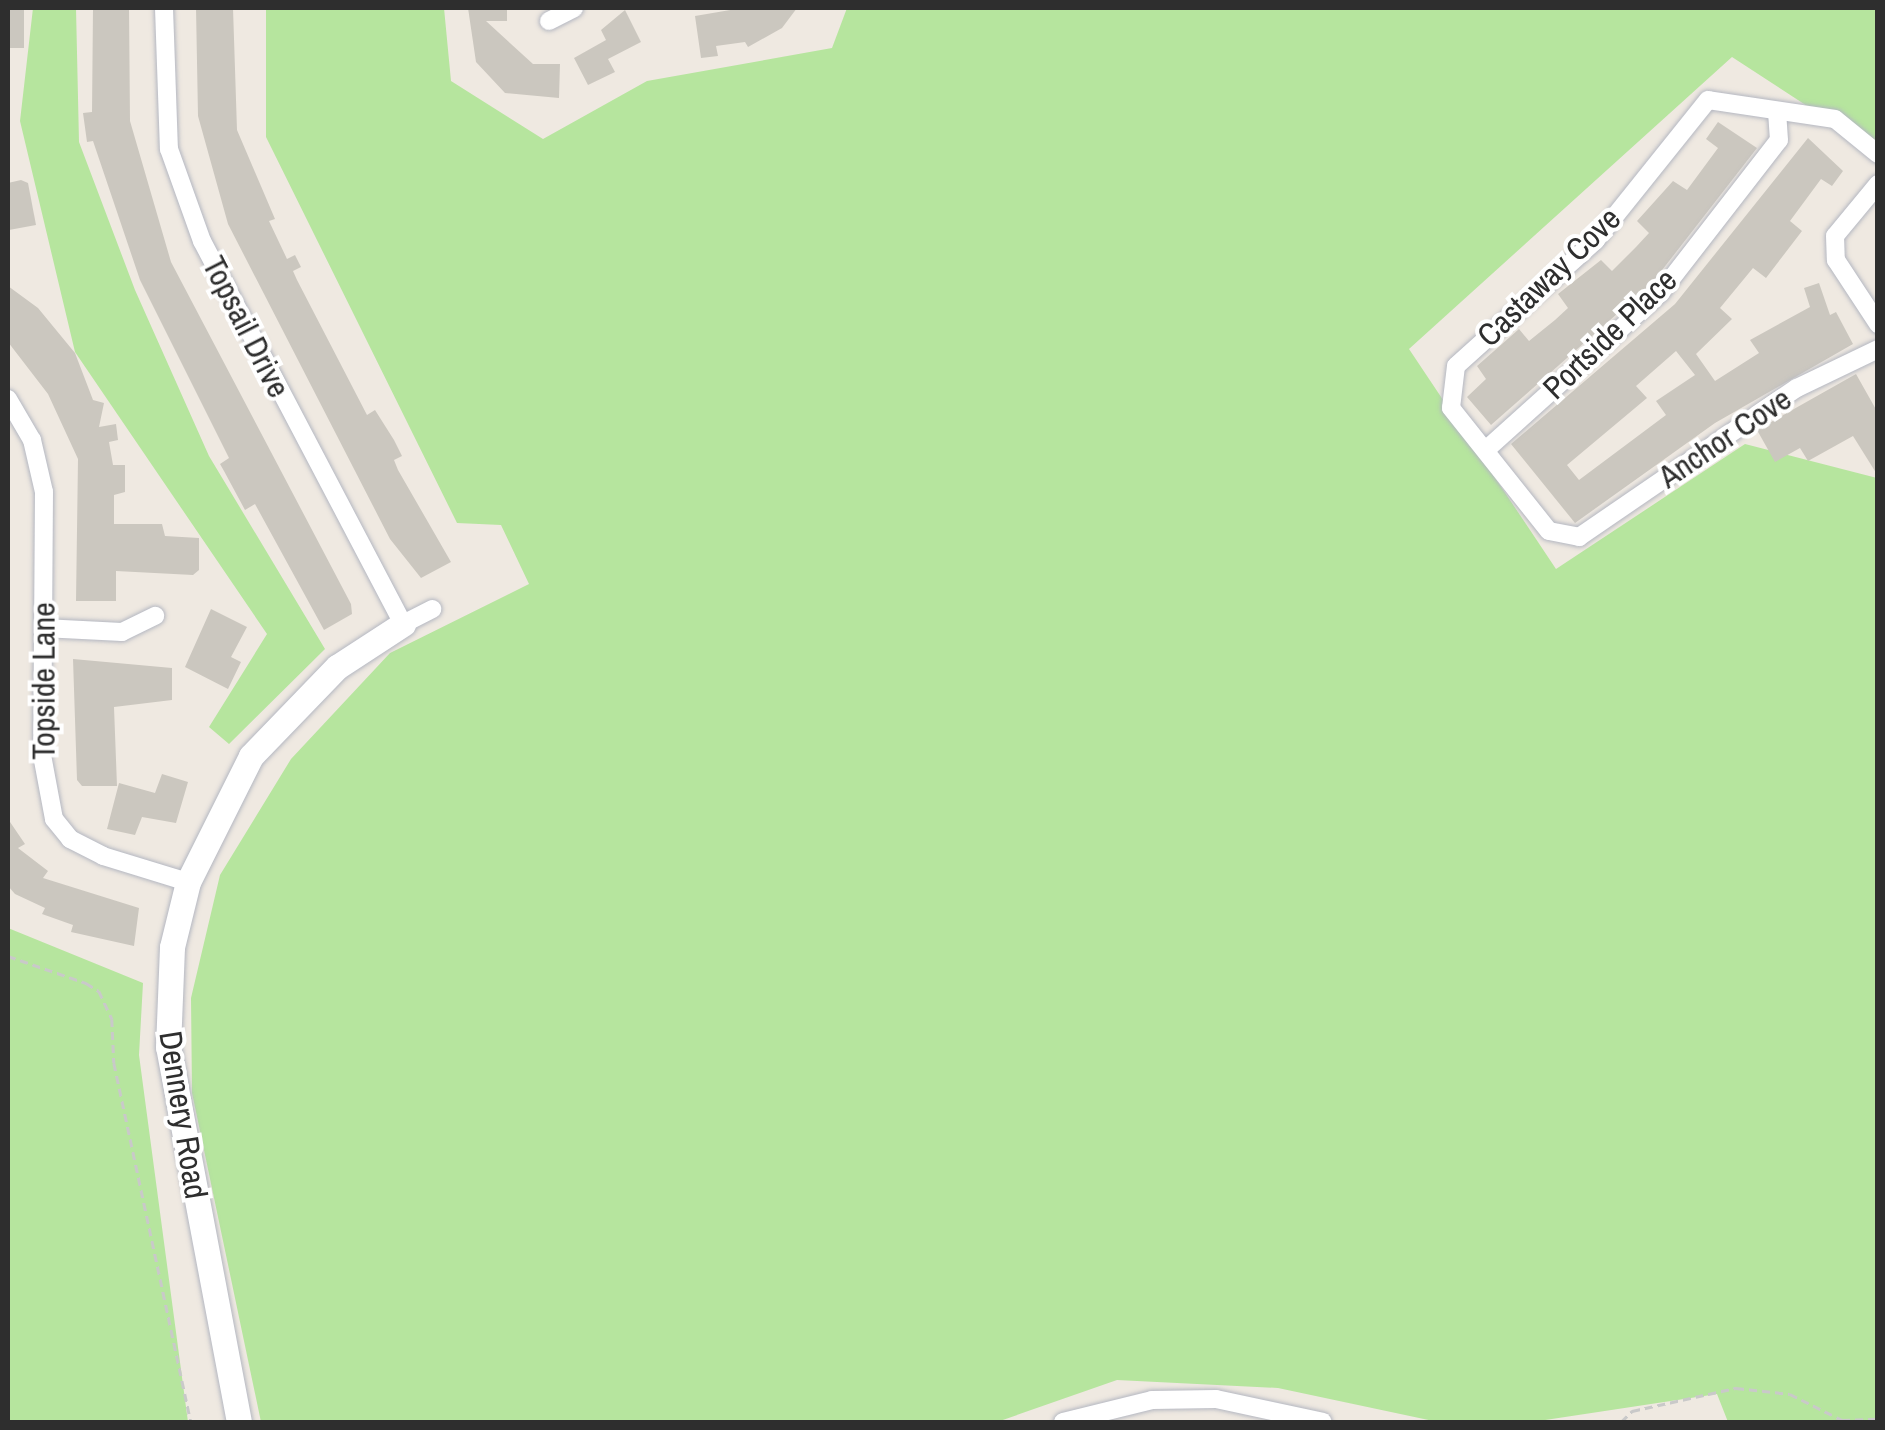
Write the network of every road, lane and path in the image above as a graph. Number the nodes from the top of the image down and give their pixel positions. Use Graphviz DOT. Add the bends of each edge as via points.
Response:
graph roads {
  1 [pos="164,8"];
  2 [pos="574,8"];
  3 [pos="549,21"];
  4 [pos="1777,110"];
  5 [pos="1878,154"];
  6 [pos="1878,184"];
  7 [pos="1876,315"];
  8 [pos="1878,349"];
  9 [pos="8,399"];
  10 [pos="1488,448"];
  11 [pos="1579,537"];
  12 [pos="432,609"];
  13 [pos="155,616"];
  14 [pos="403,624"];
  15 [pos="43,628"];
  16 [pos="188,882"];
  17 [pos="8,956"];
  18 [pos="8,1135"];
  19 [pos="8,1242"];
  20 [pos="1250,1414"];
  21 [pos="1878,1418"];
  22 [pos="192,1422"];
  23 [pos="240,1422"];
  24 [pos="1063,1422"];
  25 [pos="1323,1422"];
  26 [pos="1621,1422"];
  1 -- 14 [label="street, Topsail Drive" via="169,149 192,216"];
  2 -- 3 [label="street"];
  4 -- 5 [label="street, Castaway Cove" via="1835,119"];
  4 -- 10 [label="street, Portside Place" via="1778,140 1661,292"];
  4 -- 10 [label="street, Castaway Cove" via="1708,100 1596,240 1456,366 1450,408"];
  6 -- 7 [label="street" via="1835,236 1836,260"];
  8 -- 11 [label="street, Anchor Cove" via="1797,388"];
  9 -- 15 [label="street, Topside Lane" via="32,440 42,479"];
  10 -- 11 [label="street, Castaway Cove" via="1549,531"];
  12 -- 14 [label="street, Dennery Road"];
  13 -- 15 [label="street" via="122,632"];
  14 -- 16 [label="street, Dennery Road" via="337,667 252,756"];
  15 -- 16 [label="street, Topside Lane" via="42,755 54,819 70,840 103,856"];
  16 -- 23 [label="street, Dennery Road" via="166,994 168,1047"];
  17 -- 22 [label="path" via="86,983 99,991 112,1019 114,1063"];
  18 -- 19 [label="path"];
  20 -- 24 [label="street" via="1152,1400"];
  20 -- 25 [label="street"];
  21 -- 26 [label="path" via="1842,1420 1790,1394 1736,1388 1632,1411"];
}
